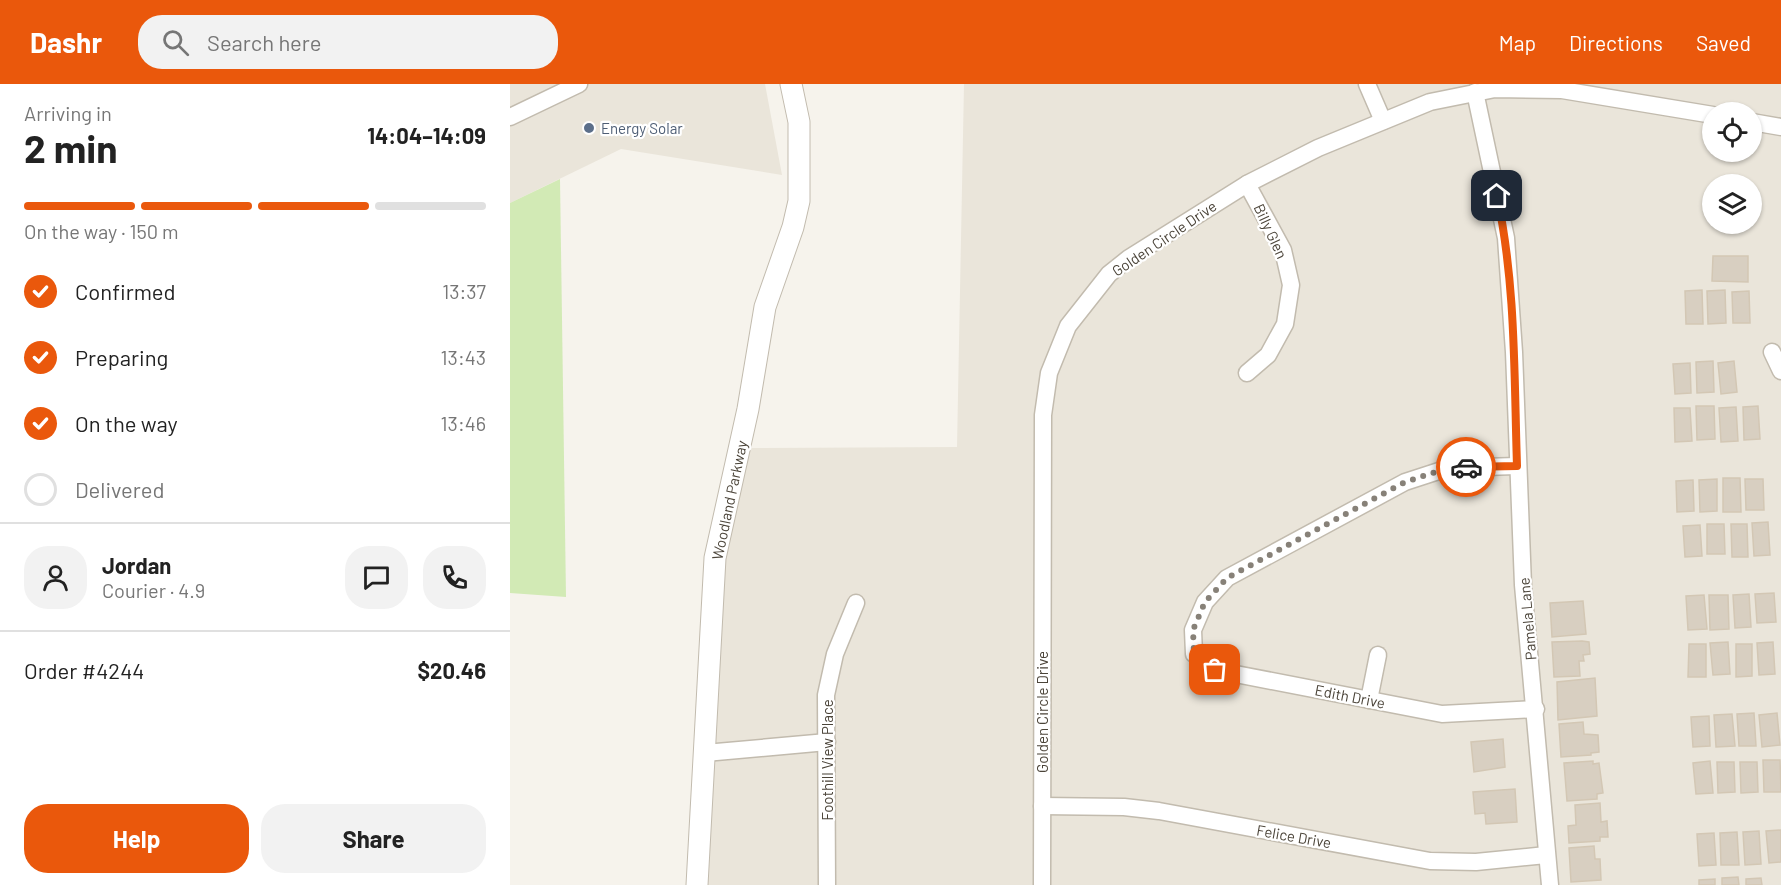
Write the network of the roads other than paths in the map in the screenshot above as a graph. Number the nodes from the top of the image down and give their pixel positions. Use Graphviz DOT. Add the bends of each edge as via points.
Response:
graph roads {
  1 [pos="579,84"];
  2 [pos="791,84"];
  3 [pos="1367,84"];
  4 [pos="1475,92"];
  5 [pos="1702,113"];
  6 [pos="510,117"];
  7 [pos="1383,121"];
  8 [pos="1762,124"];
  9 [pos="1781,127"];
  10 [pos="1247,184"];
  11 [pos="1772,352"];
  12 [pos="1781,371"];
  13 [pos="1247,373"];
  14 [pos="1517,466"];
  15 [pos="856,603"];
  16 [pos="1378,655"];
  17 [pos="1369,700"];
  18 [pos="1536,709"];
  19 [pos="827,742"];
  20 [pos="705,753"];
  21 [pos="1042,806"];
  22 [pos="1546,855"];
  23 [pos="697,885"];
  24 [pos="828,885"];
  25 [pos="1042,885"];
  26 [pos="1550,885"];
  1 -- 6 [label="street"];
  2 -- 20 [label="street, Woodland Parkway" via="799,122 799,201 765,307 748,409 715,558"];
  3 -- 7 [label="street"];
  4 -- 5 [label="street, Golden Circle Drive" via="1562,90"];
  4 -- 7 [label="street, Golden Circle Drive" via="1430,102"];
  4 -- 14 [label="street, Pamela Lane" via="1506,238"];
  7 -- 10 [label="street, Golden Circle Drive"];
  8 -- 9 [label="street"];
  10 -- 13 [label="street, Billy Glen" via="1283,250 1291,285 1285,324 1268,355"];
  10 -- 21 [label="street, Golden Circle Drive" via="1109,274 1068,326 1049,373 1043,415"];
  11 -- 12 [label="street"];
  14 -- 17 [label="street, Edith Drive" via="1448,468 1405,482 1227,578 1205,602 1193,630 1194,654 1215,670"];
  14 -- 18 [label="street, Pamela Lane" via="1523,585"];
  15 -- 19 [label="street, Foothill View Place" via="835,654 826,695"];
  16 -- 17 [label="street"];
  17 -- 18 [label="street, Edith Drive" via="1442,714"];
  18 -- 22 [label="street, Pamela Lane"];
  19 -- 20 [label="street"];
  19 -- 24 [label="street, Foothill View Place"];
  20 -- 23 [label="street, Woodland Parkway"];
  21 -- 22 [label="street, Felice Drive" via="1159,811 1430,861 1476,862"];
  21 -- 25 [label="street, Golden Circle Drive"];
  22 -- 26 [label="street, Pamela Lane"];
}
